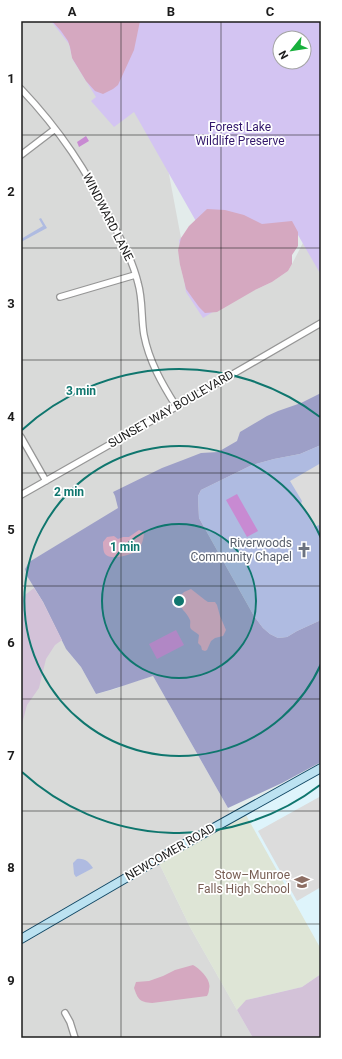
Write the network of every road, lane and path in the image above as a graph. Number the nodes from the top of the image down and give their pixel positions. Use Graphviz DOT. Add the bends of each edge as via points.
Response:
graph roads {
  1 [pos="21,89"];
  2 [pos="55,129"];
  3 [pos="21,156"];
  4 [pos="135,275"];
  5 [pos="60,297"];
  6 [pos="321,323"];
  7 [pos="176,406"];
  8 [pos="21,437"];
  9 [pos="46,481"];
  10 [pos="21,495"];
  11 [pos="321,768"];
  12 [pos="21,939"];
  13 [pos="65,1013"];
  14 [pos="75,1038"];
  1 -- 2 [label="street, WINDWARD LANE"];
  2 -- 3 [label="street"];
  2 -- 4 [label="street, WINDWARD LANE" via="98,194 121,239"];
  4 -- 5 [label="street"];
  4 -- 7 [label="street, WINDWARD LANE" via="142,300 144,333 149,356"];
  6 -- 7 [label="street, SUNSET WAY BOULEVARD"];
  7 -- 9 [label="street, SUNSET WAY BOULEVARD"];
  8 -- 9 [label="street"];
  9 -- 10 [label="street, SUNSET WAY BOULEVARD"];
  11 -- 12 [label="street, NEWCOMER ROAD"];
  13 -- 14 [label="street"];
}
